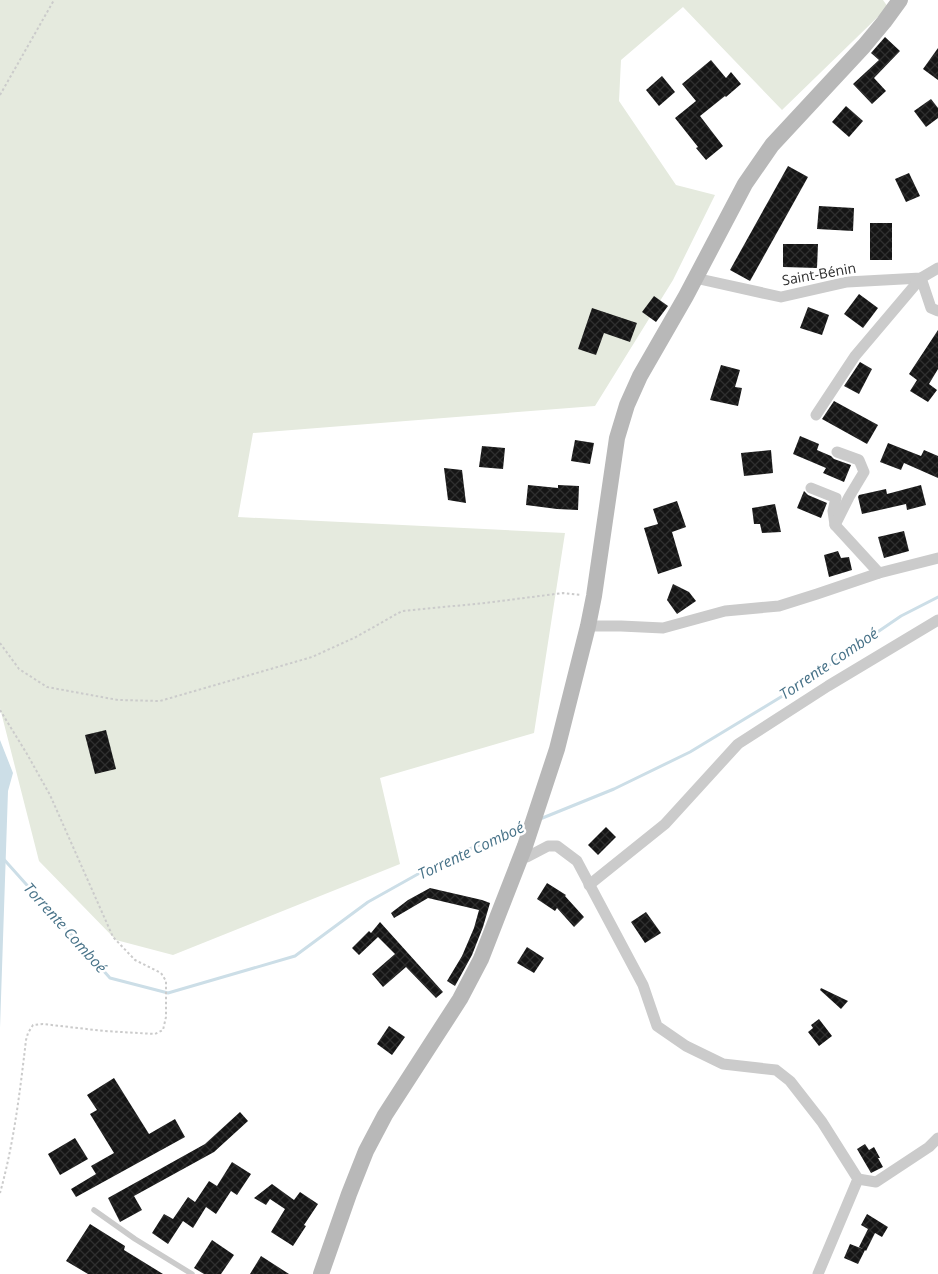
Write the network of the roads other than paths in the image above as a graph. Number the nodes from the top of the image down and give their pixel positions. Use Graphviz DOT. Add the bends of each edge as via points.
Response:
graph roads {
  1 [pos="900,0"];
  2 [pos="938,268"];
  3 [pos="695,278"];
  4 [pos="921,278"];
  5 [pos="938,310"];
  6 [pos="816,415"];
  7 [pos="837,452"];
  8 [pos="811,488"];
  9 [pos="835,525"];
  10 [pos="938,558"];
  11 [pos="878,573"];
  12 [pos="938,620"];
  13 [pos="588,626"];
  14 [pos="523,851"];
  15 [pos="589,885"];
  16 [pos="938,1138"];
  17 [pos="858,1179"];
  18 [pos="94,1210"];
  19 [pos="192,1274"];
  20 [pos="321,1274"];
  21 [pos="818,1274"];
  1 -- 3 [label="main road" via="864,46 772,145 745,184"];
  2 -- 4 [label="street, Saint-Bénin"];
  3 -- 4 [label="street, Saint-Bénin" via="781,297 847,282"];
  3 -- 13 [label="main road" via="627,405 617,438"];
  4 -- 5 [label="street" via="931,308"];
  4 -- 6 [label="street, Saint-Bénin" via="855,356"];
  7 -- 9 [label="street" via="859,460 864,472"];
  8 -- 9 [label="street" via="836,498 833,511"];
  9 -- 11 [label="street"];
  10 -- 11 [label="street"];
  11 -- 13 [label="street" via="779,606 725,611 664,628"];
  12 -- 15 [label="street" via="738,744 665,824"];
  13 -- 14 [label="main road" via="557,749"];
  14 -- 15 [label="street" via="527,857 548,846 557,846 577,861"];
  14 -- 20 [label="main road" via="481,960 366,1151"];
  15 -- 17 [label="street" via="643,985 657,1026 686,1046 723,1064 776,1070 790,1081 822,1122"];
  16 -- 17 [label="street" via="876,1182"];
  17 -- 21 [label="street"];
  18 -- 19 [label="lane"];
}
